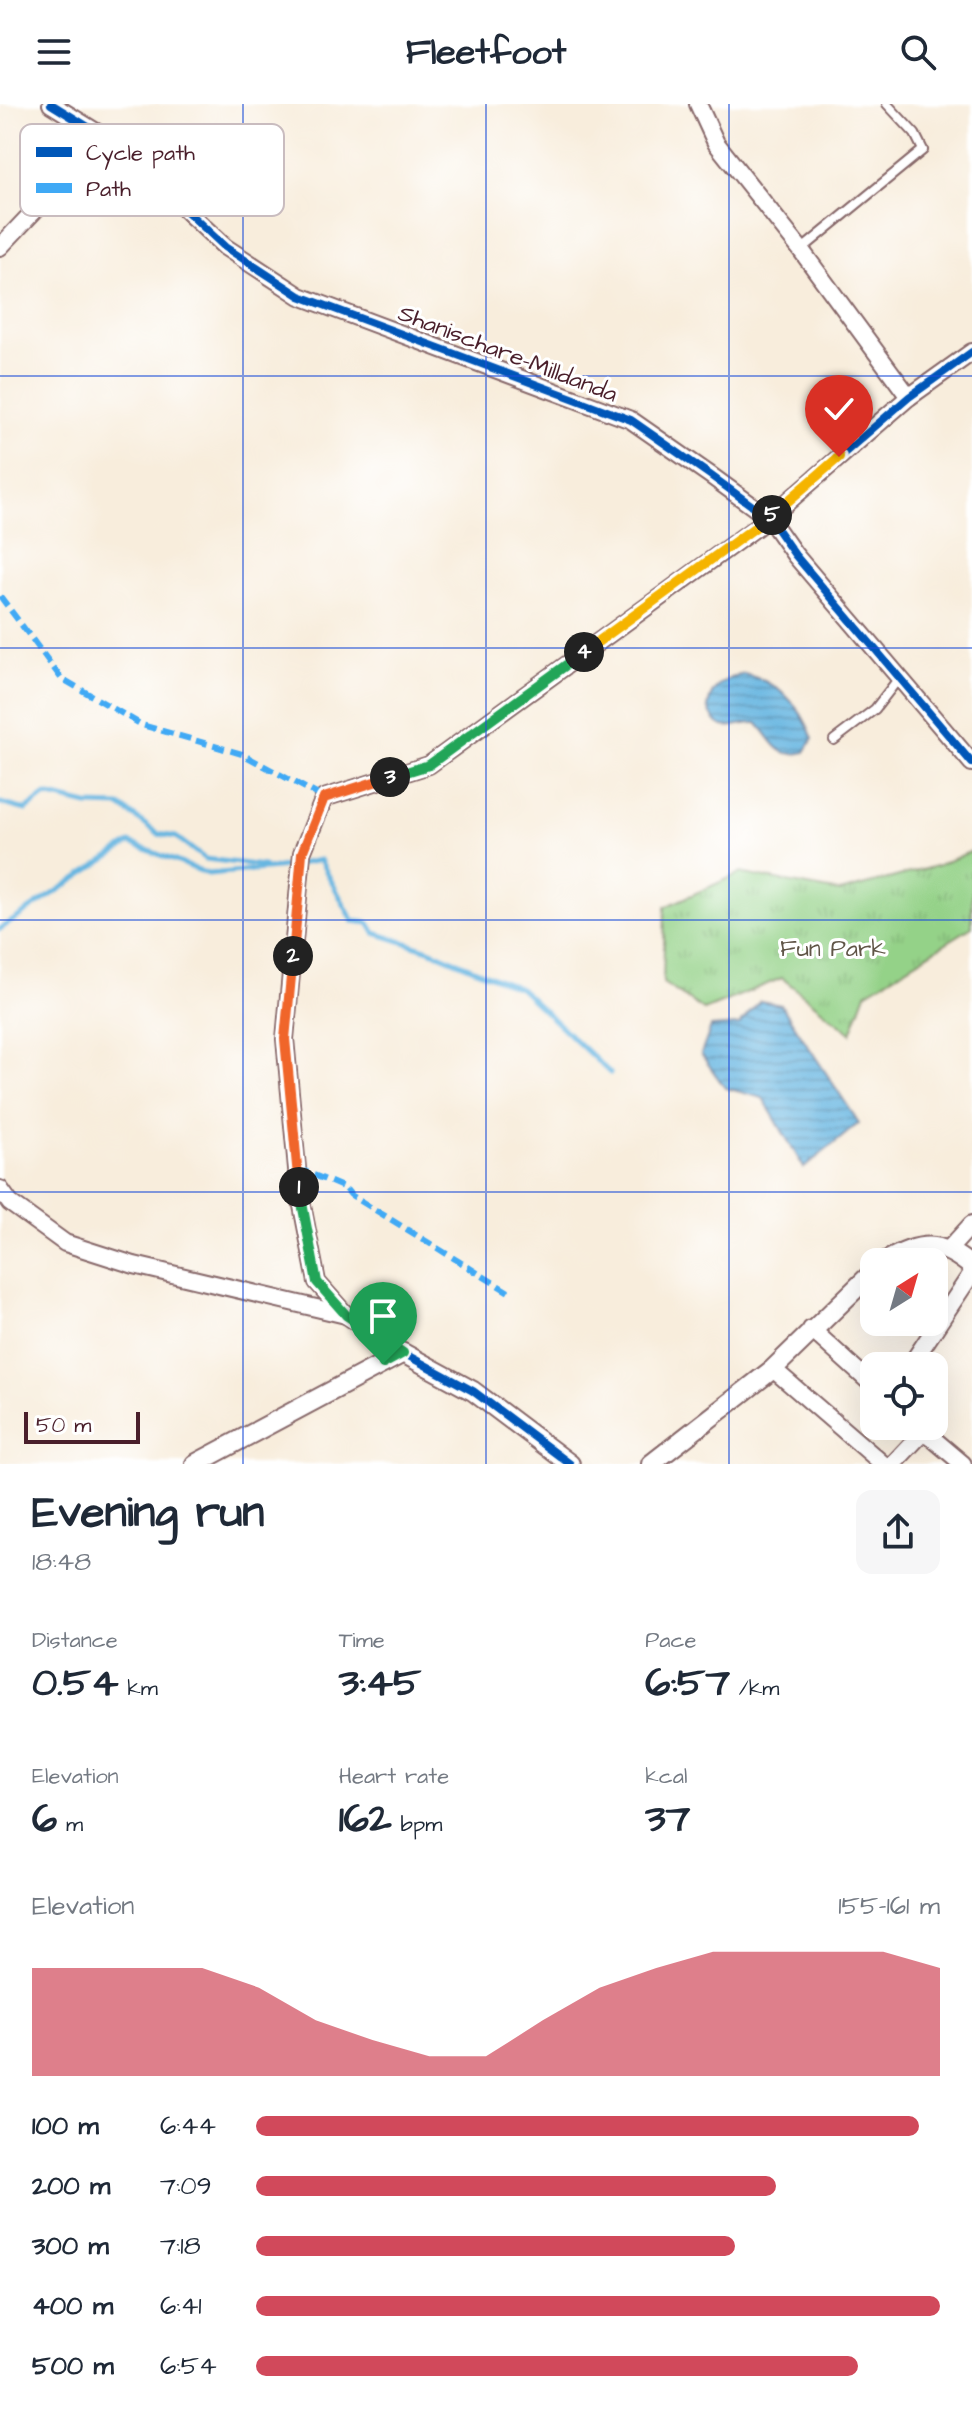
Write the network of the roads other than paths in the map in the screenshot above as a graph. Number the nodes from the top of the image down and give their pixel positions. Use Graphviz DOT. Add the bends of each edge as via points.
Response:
graph roads {
  1 [pos="51,104"];
  2 [pos="698,104"];
  3 [pos="887,104"];
  4 [pos="83,124"];
  5 [pos="29,216"];
  6 [pos="191,216"];
  7 [pos="0,247"];
  8 [pos="801,250"];
  9 [pos="972,352"];
  10 [pos="909,397"];
  11 [pos="769,518"];
  12 [pos="899,678"];
  13 [pos="834,740"];
  14 [pos="972,763"];
  15 [pos="0,1189"];
  16 [pos="972,1224"];
  17 [pos="909,1248"];
  18 [pos="950,1248"];
  19 [pos="972,1270"];
  20 [pos="860,1284"];
  21 [pos="346,1315"];
  22 [pos="811,1329"];
  23 [pos="919,1352"];
  24 [pos="403,1353"];
  25 [pos="773,1369"];
  26 [pos="860,1373"];
  27 [pos="912,1440"];
  28 [pos="934,1440"];
  29 [pos="195,1464"];
  30 [pos="570,1464"];
  31 [pos="651,1464"];
  32 [pos="883,1464"];
  33 [pos="893,1464"];
  34 [pos="963,1464"];
  1 -- 4 [label="street, Shanischare-Milldanda"];
  2 -- 8 [label="street" via="716,143"];
  3 -- 8 [label="lane" via="923,150"];
  5 -- 7 [label="street"];
  6 -- 11 [label="street, Shanischare-Milldanda" via="225,247 300,296 631,420"];
  8 -- 10 [label="street"];
  9 -- 10 [label="street"];
  10 -- 11 [label="street"];
  11 -- 12 [label="street, Shanischare-Milldanda"];
  11 -- 21 [label="street" via="429,765 324,798 302,853 285,1039 299,1190 317,1282"];
  12 -- 13 [label="lane" via="875,709"];
  12 -- 14 [label="street, Shanischare-Milldanda"];
  15 -- 21 [label="street" via="10,1203 65,1243 134,1265"];
  16 -- 18 [label="street"];
  17 -- 18 [label="street"];
  18 -- 19 [label="street"];
  19 -- 23 [label="street"];
  20 -- 22 [label="street"];
  21 -- 24 [label="street"];
  22 -- 25 [label="street"];
  22 -- 26 [label="street"];
  24 -- 29 [label="street"];
  24 -- 30 [label="street" via="473,1391"];
  25 -- 31 [label="street"];
  25 -- 32 [label="street"];
  27 -- 33 [label="street"];
  28 -- 34 [label="street"];
}
